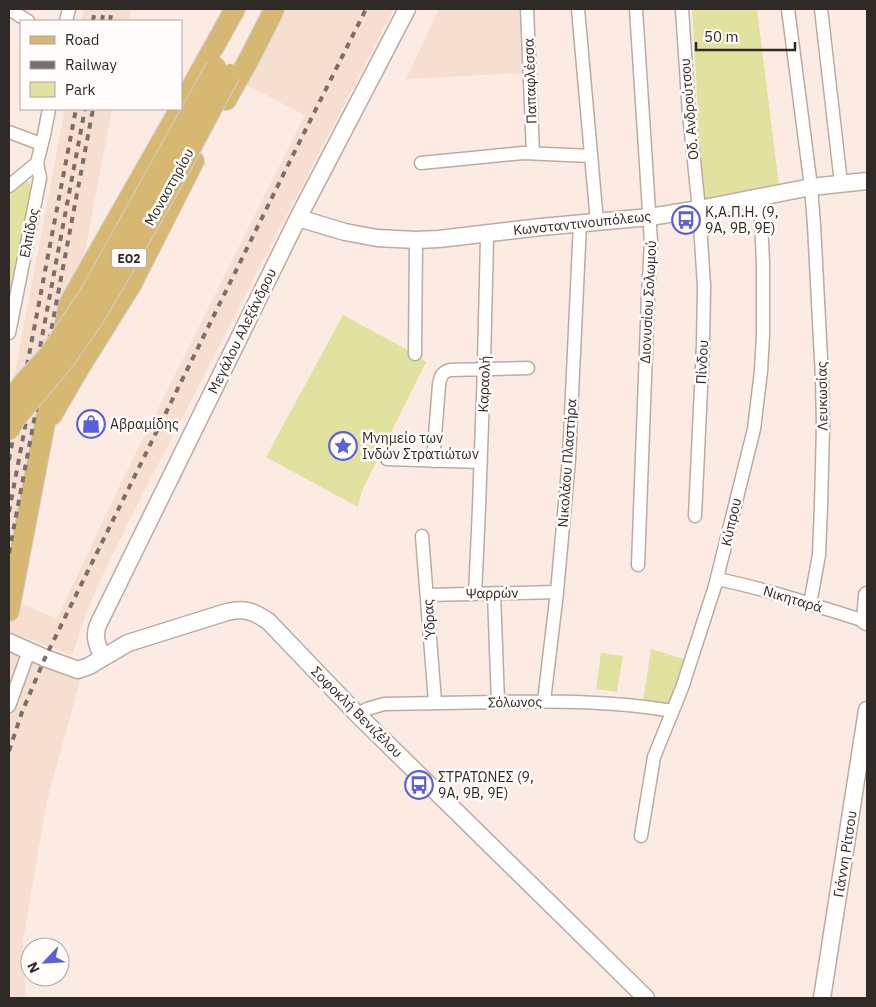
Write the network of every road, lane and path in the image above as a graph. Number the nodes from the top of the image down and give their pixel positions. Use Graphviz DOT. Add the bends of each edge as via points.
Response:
graph roads {
  1 [pos="9,9"];
  2 [pos="235,9"];
  3 [pos="246,9"];
  4 [pos="266,9"];
  5 [pos="274,9"];
  6 [pos="407,9"];
  7 [pos="527,9"];
  8 [pos="578,9"];
  9 [pos="636,9"];
  10 [pos="682,9"];
  11 [pos="788,9"];
  12 [pos="821,9"];
  13 [pos="26,20"];
  14 [pos="223,71"];
  15 [pos="182,103"];
  16 [pos="49,110"];
  17 [pos="178,110"];
  18 [pos="9,132"];
  19 [pos="42,144"];
  20 [pos="533,153"];
  21 [pos="591,156"];
  22 [pos="37,163"];
  23 [pos="421,163"];
  24 [pos="867,181"];
  25 [pos="841,183"];
  26 [pos="9,186"];
  27 [pos="811,187"];
  28 [pos="760,197"];
  29 [pos="698,209"];
  30 [pos="650,217"];
  31 [pos="298,218"];
  32 [pos="597,222"];
  33 [pos="580,224"];
  34 [pos="487,234"];
  35 [pos="416,240"];
  36 [pos="9,333"];
  37 [pos="415,354"];
  38 [pos="528,368"];
  39 [pos="485,369"];
  40 [pos="9,402"];
  41 [pos="9,430"];
  42 [pos="43,430"];
  43 [pos="387,459"];
  44 [pos="433,461"];
  45 [pos="482,462"];
  46 [pos="695,516"];
  47 [pos="422,536"];
  48 [pos="638,565"];
  49 [pos="717,579"];
  50 [pos="557,592"];
  51 [pos="475,594"];
  52 [pos="494,594"];
  53 [pos="427,595"];
  54 [pos="867,595"];
  55 [pos="810,604"];
  56 [pos="9,611"];
  57 [pos="866,621"];
  58 [pos="9,642"];
  59 [pos="30,651"];
  60 [pos="103,658"];
  61 [pos="544,701"];
  62 [pos="435,702"];
  63 [pos="498,702"];
  64 [pos="9,706"];
  65 [pos="867,710"];
  66 [pos="673,711"];
  67 [pos="358,715"];
  68 [pos="641,836"];
  69 [pos="646,998"];
  70 [pos="822,998"];
  1 -- 13 [label="street"];
  2 -- 15 [label="main road"];
  3 -- 14 [label="main road, Μοναστηρίου / ΕΟ2"];
  4 -- 14 [label="main road, Μοναστηρίου / ΕΟ2"];
  5 -- 42 [label="main road" via="130,285"];
  6 -- 31 [label="street, Μεγάλου Αλεξάνδρου"];
  7 -- 20 [label="street, Παπαφλέσσα"];
  8 -- 21 [label="street"];
  9 -- 30 [label="street, Διονυσίου Σολωμού"];
  10 -- 29 [label="street, Οδ. Ανδρούτσου"];
  11 -- 27 [label="street, Λευκωσίας"];
  12 -- 25 [label="street"];
  14 -- 40 [label="main road, Μοναστηρίου / ΕΟ2, bridge" via="90,294 49,355"];
  14 -- 41 [label="main road, Μοναστηρίου / ΕΟ2, bridge" via="179,170 97,312"];
  16 -- 19 [label="street"];
  17 -- 42 [label="main road" via="69,304"];
  18 -- 19 [label="street"];
  19 -- 22 [label="street, Ελπίδος"];
  20 -- 21 [label="street"];
  20 -- 23 [label="street"];
  21 -- 32 [label="street"];
  22 -- 26 [label="street"];
  22 -- 36 [label="street, Ελπίδος" via="40,178"];
  24 -- 25 [label="street, Κωνσταντινουπόλεως"];
  25 -- 27 [label="street, Κωνσταντινουπόλεως"];
  27 -- 28 [label="street, Κωνσταντινουπόλεως"];
  27 -- 55 [label="street, Λευκωσίας" via="823,427 819,554"];
  28 -- 29 [label="street, Κωνσταντινουπόλεως"];
  28 -- 49 [label="street, Κύπρου" via="764,304 759,389 754,429"];
  29 -- 30 [label="street, Κωνσταντινουπόλεως"];
  29 -- 46 [label="street, Πίνδου" via="704,324"];
  30 -- 32 [label="street, Κωνσταντινουπόλεως"];
  30 -- 48 [label="street, Διονυσίου Σολωμού"];
  31 -- 35 [label="street, Κωνσταντινουπόλεως" via="358,235"];
  31 -- 60 [label="street, Μεγάλου Αλεξάνδρου" via="98,625 96,642"];
  32 -- 33 [label="street, Κωνσταντινουπόλεως"];
  33 -- 34 [label="street, Κωνσταντινουπόλεως"];
  33 -- 50 [label="street, Νικολάου Πλαστήρα" via="569,459"];
  34 -- 35 [label="street, Κωνσταντινουπόλεως"];
  34 -- 39 [label="street, Καραολή"];
  35 -- 37 [label="street"];
  38 -- 39 [label="street"];
  39 -- 44 [label="street" via="446,371 441,376"];
  39 -- 45 [label="street, Καραολή"];
  42 -- 56 [label="main road"];
  43 -- 44 [label="street"];
  44 -- 45 [label="street"];
  45 -- 51 [label="street, Καραολή"];
  47 -- 53 [label="street, Ύδρας"];
  49 -- 55 [label="street, Νικηταρά"];
  49 -- 66 [label="street, Κύπρου"];
  50 -- 52 [label="street, Ψαρρών"];
  50 -- 61 [label="street, Νικολάου Πλαστήρα"];
  51 -- 52 [label="street, Ψαρρών"];
  51 -- 53 [label="street, Ψαρρών"];
  52 -- 63 [label="street"];
  53 -- 62 [label="street, Ύδρας"];
  54 -- 57 [label="street"];
  55 -- 57 [label="street, Νικηταρά"];
  58 -- 59 [label="street, Σοφοκλή Βενιζέλου"];
  59 -- 60 [label="street, Σοφοκλή Βενιζέλου" via="78,670"];
  59 -- 64 [label="street"];
  60 -- 67 [label="street, Σοφοκλή Βενιζέλου" via="128,643 236,610 252,611 268,621"];
  61 -- 63 [label="street, Σόλωνος"];
  61 -- 66 [label="street, Σόλωνος" via="605,703"];
  62 -- 63 [label="street, Σόλωνος"];
  62 -- 67 [label="street, Σόλωνος" via="384,704"];
  65 -- 70 [label="street, Γιάννη Ρίτσου"];
  66 -- 68 [label="street, Κύπρου" via="654,757"];
  67 -- 69 [label="street, Σοφοκλή Βενιζέλου"];
}
